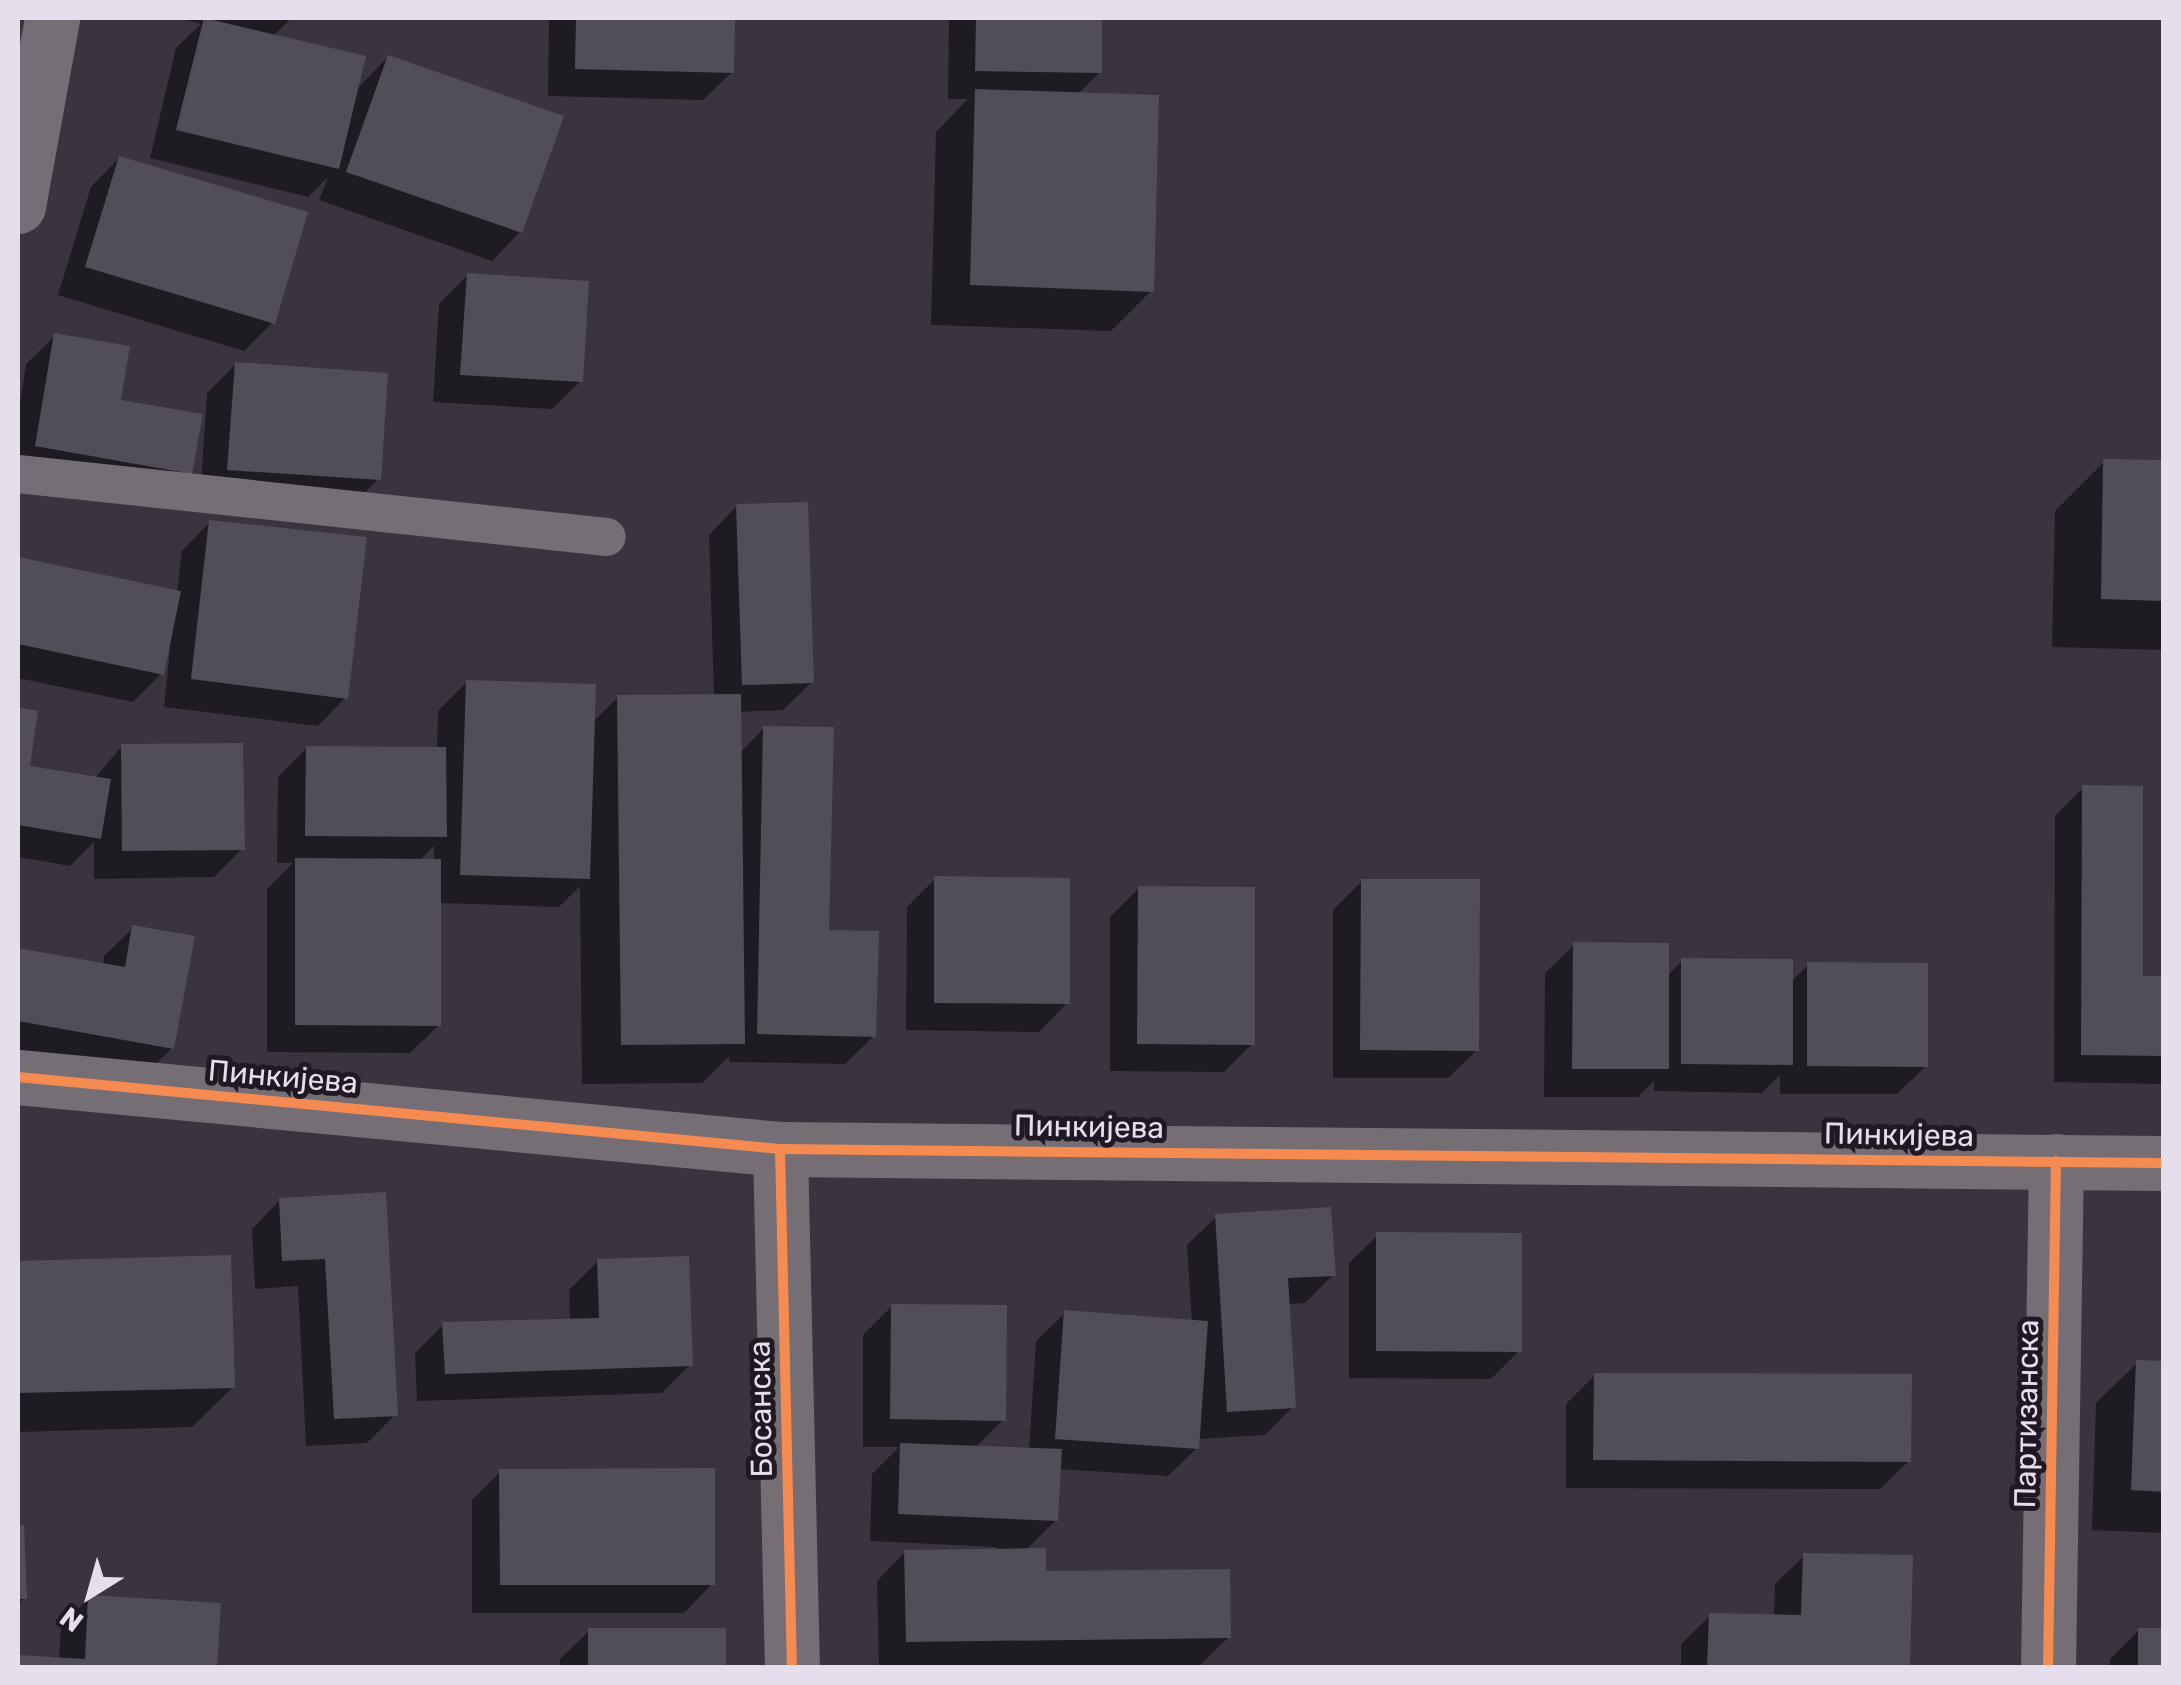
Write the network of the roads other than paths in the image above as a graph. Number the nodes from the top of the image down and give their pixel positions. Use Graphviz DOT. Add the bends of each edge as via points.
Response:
graph roads {
  1 [pos="52,18"];
  2 [pos="18,206"];
  3 [pos="18,474"];
  4 [pos="607,537"];
  5 [pos="18,1076"];
  6 [pos="780,1149"];
  7 [pos="2056,1162"];
  8 [pos="2164,1163"];
  9 [pos="792,1668"];
  10 [pos="2048,1668"];
  1 -- 2 [label="street"];
  3 -- 4 [label="lane"];
  5 -- 6 [label="street, Пинкијева"];
  6 -- 7 [label="street, Пинкијева"];
  6 -- 9 [label="street, Босанска"];
  7 -- 8 [label="street, Пинкијева"];
  7 -- 10 [label="street, Партизанска"];
}
